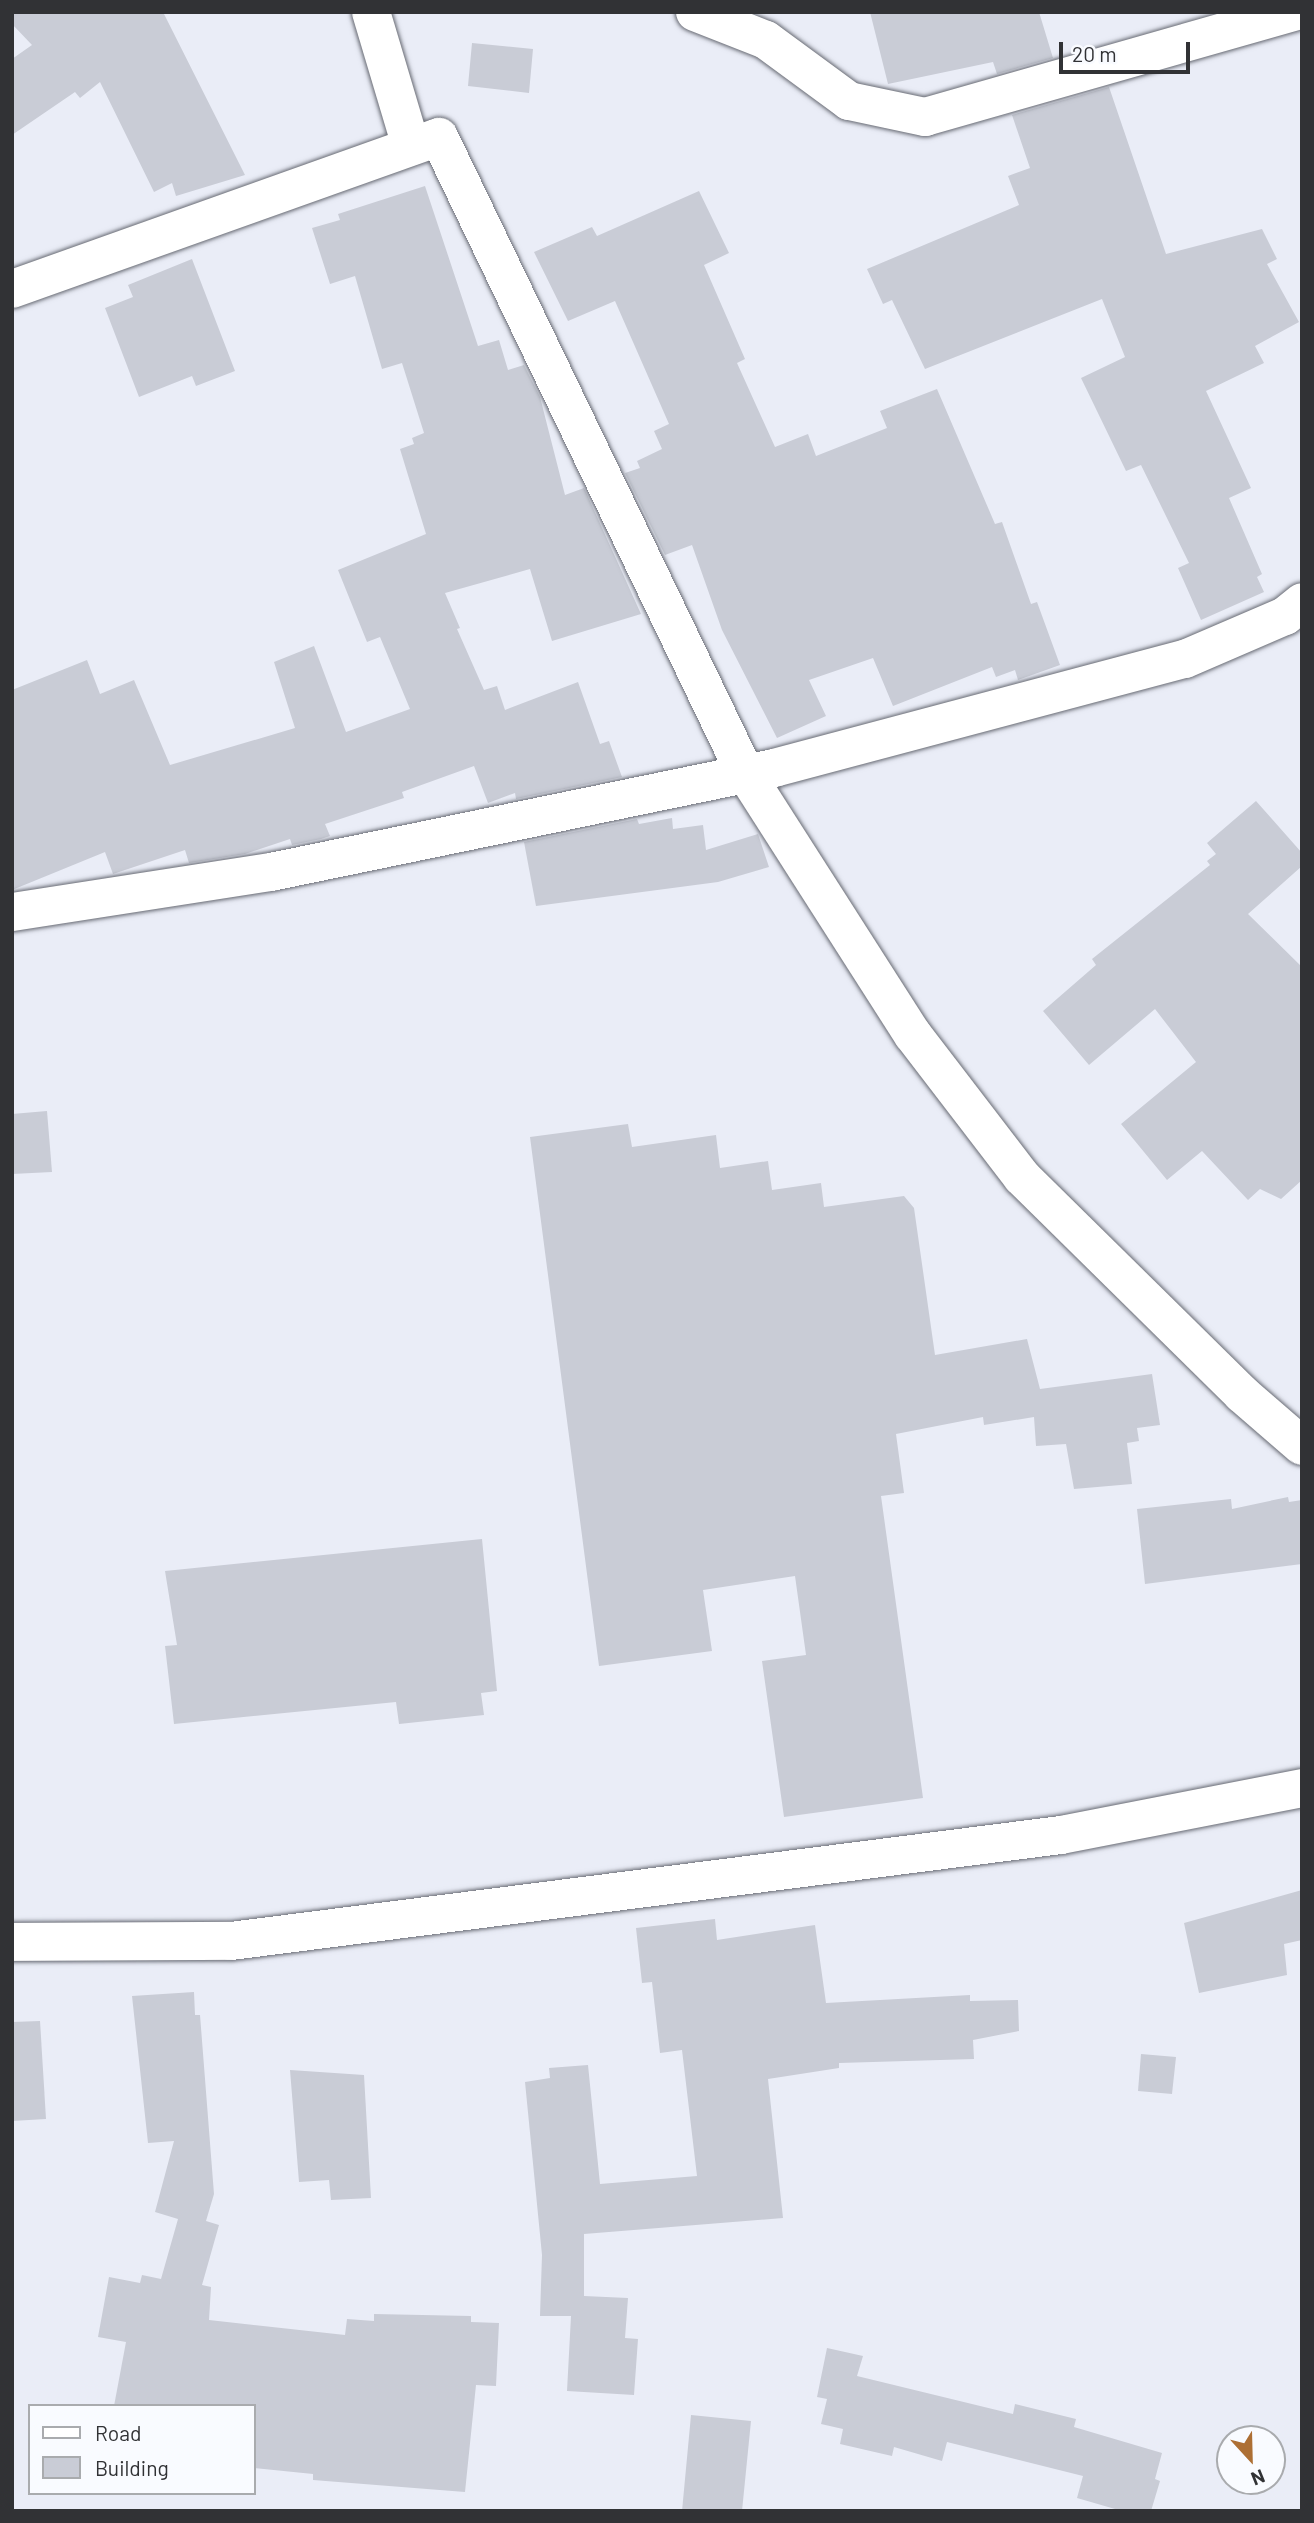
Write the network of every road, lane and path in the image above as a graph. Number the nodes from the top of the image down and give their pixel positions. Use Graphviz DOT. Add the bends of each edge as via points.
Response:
graph roads {
  1 [pos="371,12"];
  2 [pos="695,12"];
  3 [pos="1294,12"];
  4 [pos="425,142"];
  5 [pos="12,289"];
  6 [pos="1302,602"];
  7 [pos="744,771"];
  8 [pos="12,912"];
  9 [pos="1299,1438"];
  10 [pos="1302,1788"];
  11 [pos="12,1942"];
  1 -- 4 [label="street"];
  2 -- 3 [label="street" via="766,40 849,101 925,117"];
  4 -- 5 [label="street"];
  4 -- 7 [label="street"];
  6 -- 7 [label="street" via="1285,616 1185,659 774,768"];
  7 -- 8 [label="street" via="271,872"];
  7 -- 9 [label="street" via="913,1035 1023,1177 1241,1394"];
  10 -- 11 [label="street" via="1061,1835 231,1941"];
}
